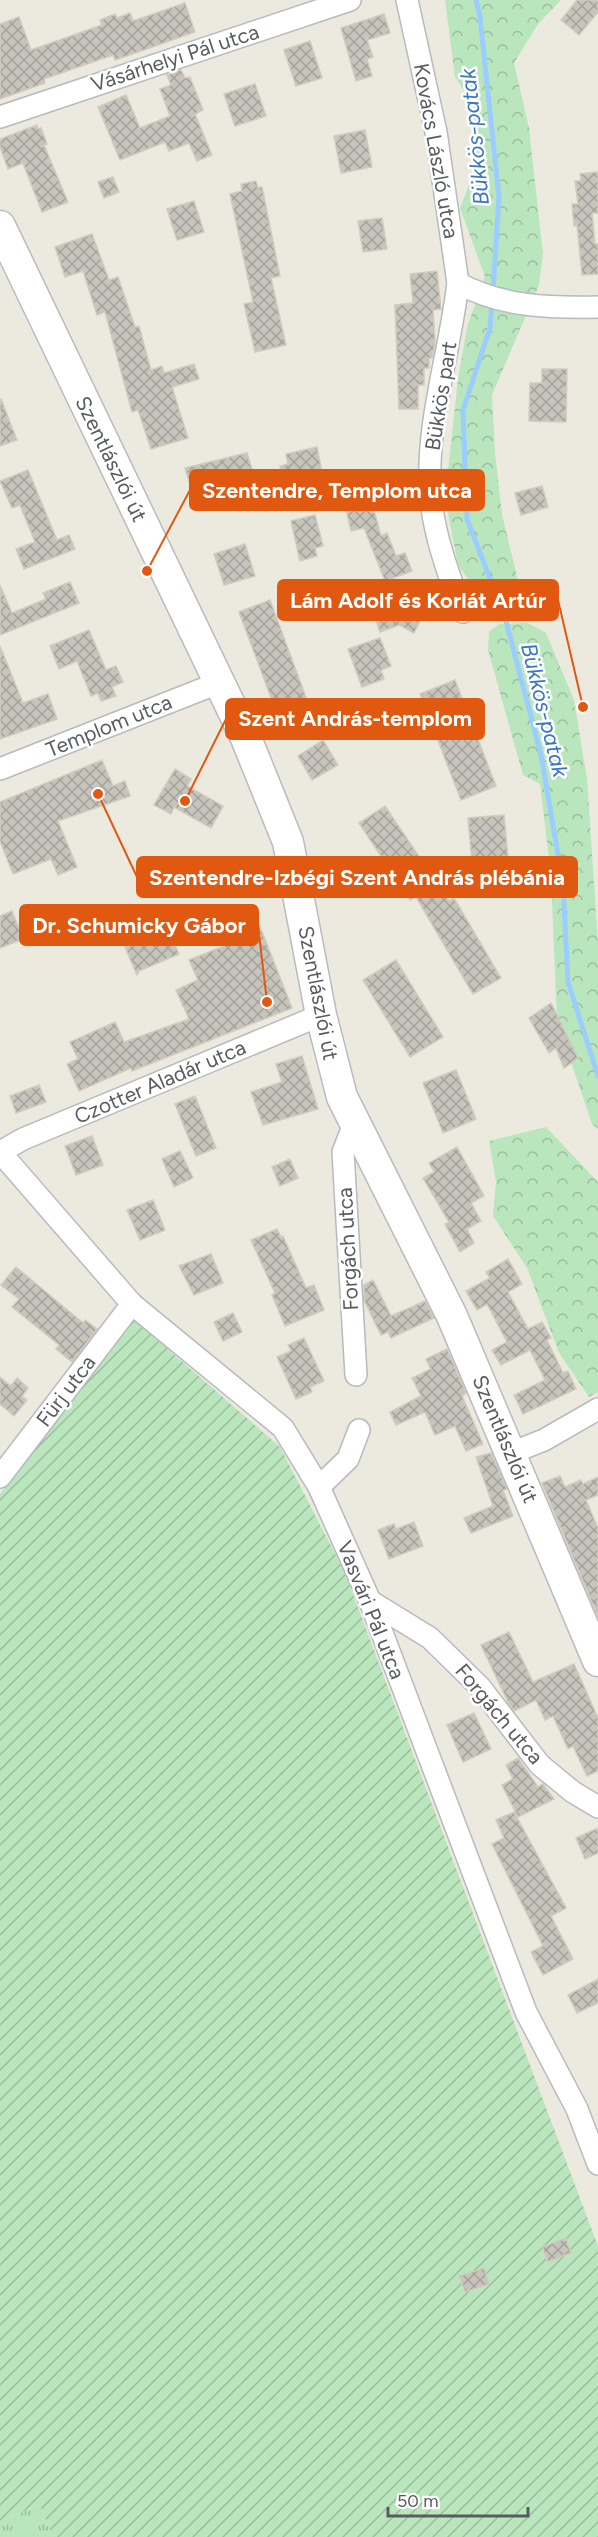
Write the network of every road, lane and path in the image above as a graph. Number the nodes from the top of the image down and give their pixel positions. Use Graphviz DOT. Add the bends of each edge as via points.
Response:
graph roads {
  1 [pos="350,0"];
  2 [pos="407,0"];
  3 [pos="0,117"];
  4 [pos="0,226"];
  5 [pos="467,288"];
  6 [pos="598,307"];
  7 [pos="463,612"];
  8 [pos="218,683"];
  9 [pos="0,769"];
  10 [pos="321,1015"];
  11 [pos="354,1124"];
  12 [pos="0,1152"];
  13 [pos="132,1304"];
  14 [pos="356,1376"];
  15 [pos="598,1409"];
  16 [pos="359,1430"];
  17 [pos="511,1453"];
  18 [pos="0,1477"];
  19 [pos="319,1487"];
  20 [pos="370,1601"];
  21 [pos="598,1661"];
  22 [pos="598,1807"];
  23 [pos="598,2164"];
  1 -- 3 [label="street, Vásárhelyi Pál utca"];
  2 -- 5 [label="street, Kovács László utca"];
  4 -- 8 [label="main road, Szentlászlói út"];
  5 -- 6 [label="street" via="540,308"];
  5 -- 7 [label="street, Bükkös part" via="435,411 430,489 440,541"];
  8 -- 9 [label="street, Templom utca"];
  8 -- 10 [label="main road, Szentlászlói út" via="246,738 288,842"];
  10 -- 11 [label="main road, Szentlászlói út" via="338,1086"];
  10 -- 12 [label="street, Czotter Aladár utca"];
  11 -- 14 [label="street, Forgách utca" via="343,1152"];
  11 -- 17 [label="main road, Szentlászlói út" via="452,1316"];
  12 -- 13 [label="street, Vasvári Pál utca"];
  13 -- 18 [label="street, Fürj utca"];
  13 -- 19 [label="street, Vasvári Pál utca" via="284,1428"];
  15 -- 17 [label="street" via="544,1440"];
  16 -- 19 [label="street" via="348,1459"];
  17 -- 21 [label="main road, Szentlászlói út"];
  19 -- 20 [label="street, Vasvári Pál utca"];
  20 -- 22 [label="street, Forgách utca" via="430,1638 480,1687 540,1765"];
  20 -- 23 [label="street, Vasvári Pál utca" via="526,2012 577,2109"];
}
